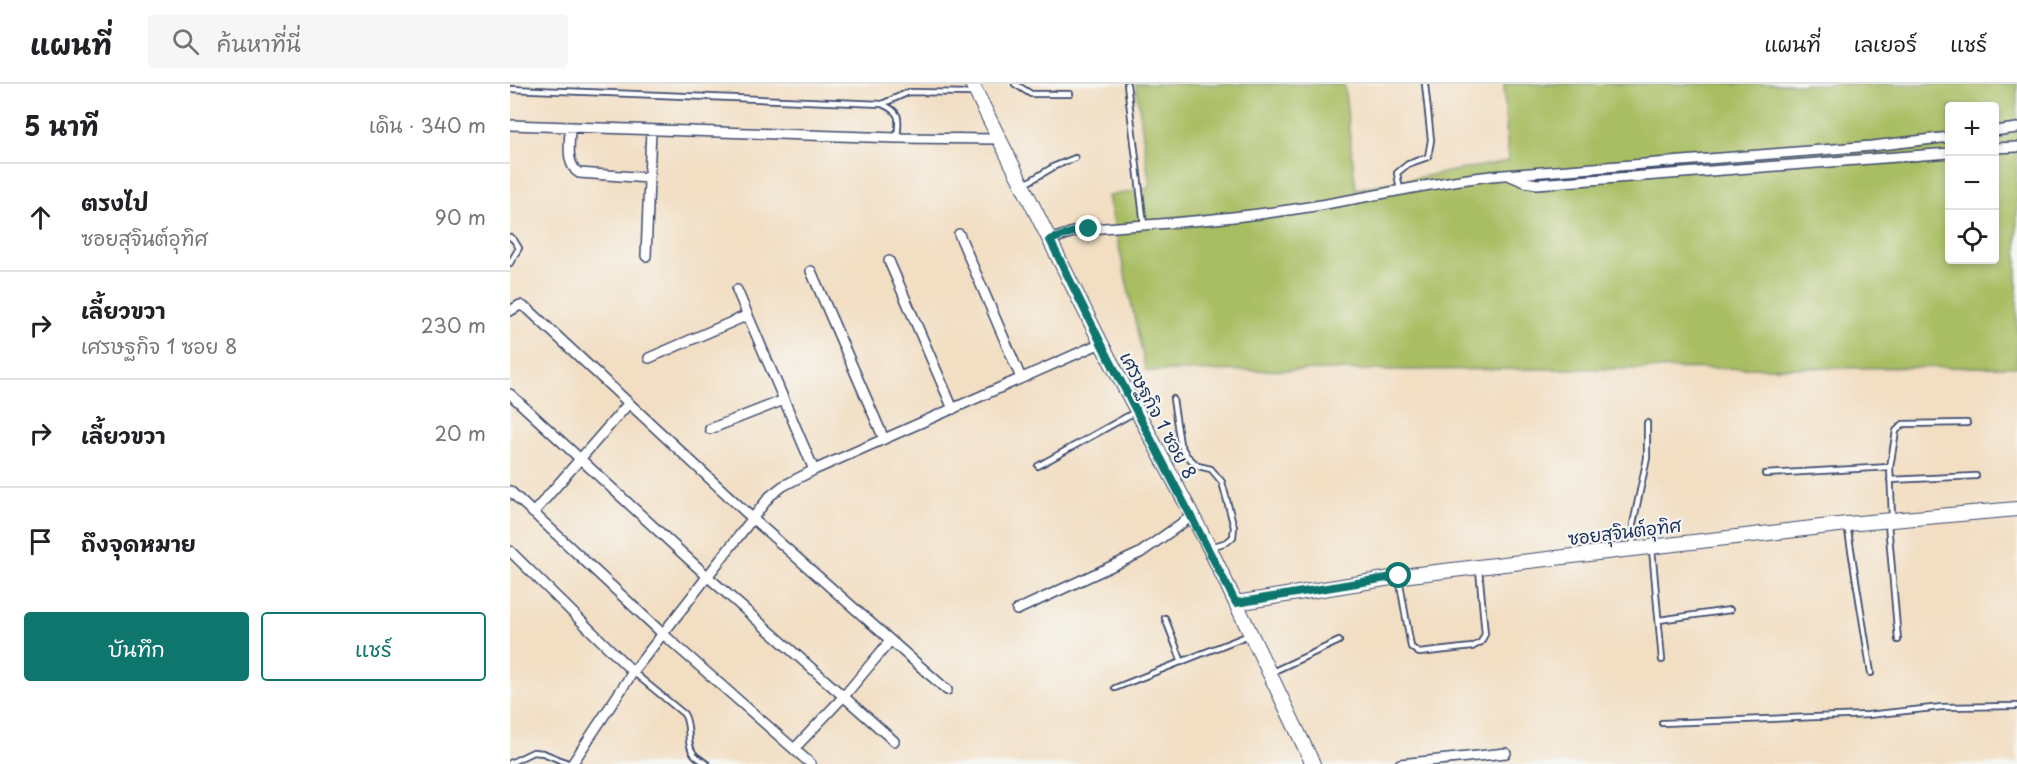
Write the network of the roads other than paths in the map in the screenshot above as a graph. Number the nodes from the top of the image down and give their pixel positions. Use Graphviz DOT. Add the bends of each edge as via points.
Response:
graph roads {
  1 [pos="1015,84"];
  2 [pos="1127,84"];
  3 [pos="1425,84"];
  4 [pos="974,88"];
  5 [pos="510,89"];
  6 [pos="1070,94"];
  7 [pos="882,104"];
  8 [pos="510,125"];
  9 [pos="570,127"];
  10 [pos="2017,128"];
  11 [pos="651,130"];
  12 [pos="1999,130"];
  13 [pos="897,138"];
  14 [pos="1945,138"];
  15 [pos="998,139"];
  16 [pos="2017,147"];
  17 [pos="1999,148"];
  18 [pos="1945,153"];
  19 [pos="1075,158"];
  20 [pos="1507,174"];
  21 [pos="649,178"];
  22 [pos="1022,185"];
  23 [pos="1400,190"];
  24 [pos="1144,225"];
  25 [pos="959,234"];
  26 [pos="510,237"];
  27 [pos="1050,240"];
  28 [pos="646,256"];
  29 [pos="889,261"];
  30 [pos="510,263"];
  31 [pos="812,271"];
  32 [pos="737,290"];
  33 [pos="510,311"];
  34 [pos="748,315"];
  35 [pos="1101,343"];
  36 [pos="649,358"];
  37 [pos="1021,378"];
  38 [pos="510,394"];
  39 [pos="1173,399"];
  40 [pos="784,400"];
  41 [pos="629,403"];
  42 [pos="953,409"];
  43 [pos="1137,411"];
  44 [pos="1647,423"];
  45 [pos="1967,423"];
  46 [pos="710,429"];
  47 [pos="884,439"];
  48 [pos="580,459"];
  49 [pos="1038,466"];
  50 [pos="1890,467"];
  51 [pos="814,470"];
  52 [pos="1765,474"];
  53 [pos="1976,476"];
  54 [pos="1890,480"];
  55 [pos="510,491"];
  56 [pos="2017,509"];
  57 [pos="533,513"];
  58 [pos="1192,516"];
  59 [pos="752,518"];
  60 [pos="1890,520"];
  61 [pos="1847,524"];
  62 [pos="1652,546"];
  63 [pos="1209,547"];
  64 [pos="1633,548"];
  65 [pos="510,550"];
  66 [pos="1479,567"];
  67 [pos="707,576"];
  68 [pos="1399,576"];
  69 [pos="1236,603"];
  70 [pos="1017,610"];
  71 [pos="1730,610"];
  72 [pos="1165,618"];
  73 [pos="1659,620"];
  74 [pos="663,634"];
  75 [pos="1251,634"];
  76 [pos="1898,640"];
  77 [pos="1339,641"];
  78 [pos="890,642"];
  79 [pos="1662,660"];
  80 [pos="1182,662"];
  81 [pos="633,672"];
  82 [pos="1270,673"];
  83 [pos="1870,674"];
  84 [pos="1115,688"];
  85 [pos="947,690"];
  86 [pos="844,695"];
  87 [pos="2017,706"];
  88 [pos="1662,723"];
  89 [pos="894,741"];
  90 [pos="794,749"];
  91 [pos="1506,753"];
  92 [pos="510,764"];
  93 [pos="571,764"];
  94 [pos="707,764"];
  95 [pos="811,764"];
  96 [pos="1313,764"];
  97 [pos="1400,764"];
  1 -- 6 [label="lane" via="1031,94"];
  2 -- 24 [label="lane"];
  3 -- 23 [label="lane" via="1431,141 1428,157 1397,173"];
  4 -- 7 [label="lane" via="909,92"];
  4 -- 15 [label="street, เศรษฐกิจ 1 ซอย 8"];
  5 -- 7 [label="lane"];
  7 -- 13 [label="lane" via="895,110 899,117"];
  8 -- 9 [label="street"];
  9 -- 11 [label="street"];
  9 -- 21 [label="street" via="569,159 579,173"];
  10 -- 12 [label="street"];
  11 -- 13 [label="street"];
  11 -- 21 [label="street"];
  13 -- 15 [label="street"];
  14 -- 20 [label="street"];
  15 -- 22 [label="street, เศรษฐกิจ 1 ซอย 8"];
  16 -- 17 [label="street"];
  18 -- 20 [label="street" via="1537,184"];
  19 -- 22 [label="lane"];
  20 -- 23 [label="street"];
  21 -- 28 [label="street"];
  22 -- 27 [label="street, เศรษฐกิจ 1 ซอย 8"];
  23 -- 24 [label="street" via="1300,208"];
  24 -- 27 [label="street" via="1076,231"];
  25 -- 37 [label="street"];
  26 -- 30 [label="lane" via="519,248"];
  27 -- 35 [label="street, เศรษฐกิจ 1 ซอย 8"];
  29 -- 42 [label="street"];
  31 -- 47 [label="street"];
  32 -- 34 [label="street"];
  33 -- 41 [label="street" via="520,305 528,309"];
  34 -- 36 [label="street"];
  34 -- 40 [label="street"];
  35 -- 37 [label="street"];
  35 -- 43 [label="street, เศรษฐกิจ 1 ซอย 8"];
  37 -- 42 [label="street"];
  38 -- 48 [label="street"];
  39 -- 63 [label="lane" via="1180,444 1198,466 1211,470 1222,482 1234,527 1233,537 1227,542"];
  40 -- 46 [label="street"];
  40 -- 51 [label="street"];
  41 -- 48 [label="street"];
  41 -- 59 [label="street"];
  42 -- 47 [label="street"];
  43 -- 49 [label="lane"];
  43 -- 58 [label="street, เศรษฐกิจ 1 ซอย 8"];
  44 -- 64 [label="lane" via="1647,458 1633,524"];
  45 -- 50 [label="lane" via="1903,424 1896,431"];
  47 -- 51 [label="street"];
  48 -- 57 [label="street"];
  48 -- 67 [label="street"];
  50 -- 52 [label="lane"];
  50 -- 54 [label="lane"];
  51 -- 59 [label="street" via="770,496"];
  53 -- 54 [label="lane"];
  54 -- 60 [label="lane"];
  55 -- 57 [label="street"];
  56 -- 60 [label="street, ซอยสุจินต์อุทิศ"];
  57 -- 74 [label="street"];
  58 -- 63 [label="street, เศรษฐกิจ 1 ซอย 8"];
  58 -- 70 [label="street" via="1140,553"];
  59 -- 67 [label="street"];
  59 -- 78 [label="street"];
  60 -- 61 [label="street, ซอยสุจินต์อุทิศ"];
  60 -- 76 [label="lane"];
  61 -- 62 [label="street, ซอยสุจินต์อุทิศ"];
  61 -- 83 [label="lane"];
  62 -- 64 [label="street, ซอยสุจินต์อุทิศ"];
  62 -- 73 [label="lane"];
  63 -- 69 [label="street, เศรษฐกิจ 1 ซอย 8"];
  64 -- 66 [label="street, ซอยสุจินต์อุทิศ"];
  65 -- 81 [label="street"];
  66 -- 68 [label="street, ซอยสุจินต์อุทิศ"];
  66 -- 68 [label="lane" via="1485,634 1480,642 1472,647 1419,653 1411,647"];
  67 -- 74 [label="street"];
  67 -- 86 [label="street"];
  68 -- 69 [label="street, ซอยสุจินต์อุทิศ"];
  69 -- 75 [label="street, เศรษฐกิจ 1 ซอย 8"];
  71 -- 73 [label="lane"];
  72 -- 80 [label="lane"];
  73 -- 79 [label="lane"];
  74 -- 81 [label="street"];
  74 -- 90 [label="street"];
  75 -- 80 [label="lane"];
  75 -- 82 [label="street, เศรษฐกิจ 1 ซอย 8"];
  77 -- 82 [label="lane"];
  78 -- 85 [label="street"];
  78 -- 86 [label="street"];
  80 -- 84 [label="lane"];
  81 -- 93 [label="street"];
  81 -- 94 [label="lane" via="684,714 694,754"];
  82 -- 96 [label="street, เศรษฐกิจ 1 ซอย 8"];
  86 -- 89 [label="street"];
  86 -- 90 [label="street"];
  87 -- 88 [label="lane"];
  90 -- 95 [label="street"];
  91 -- 97 [label="street"];
  92 -- 93 [label="lane" via="534,752"];
}
